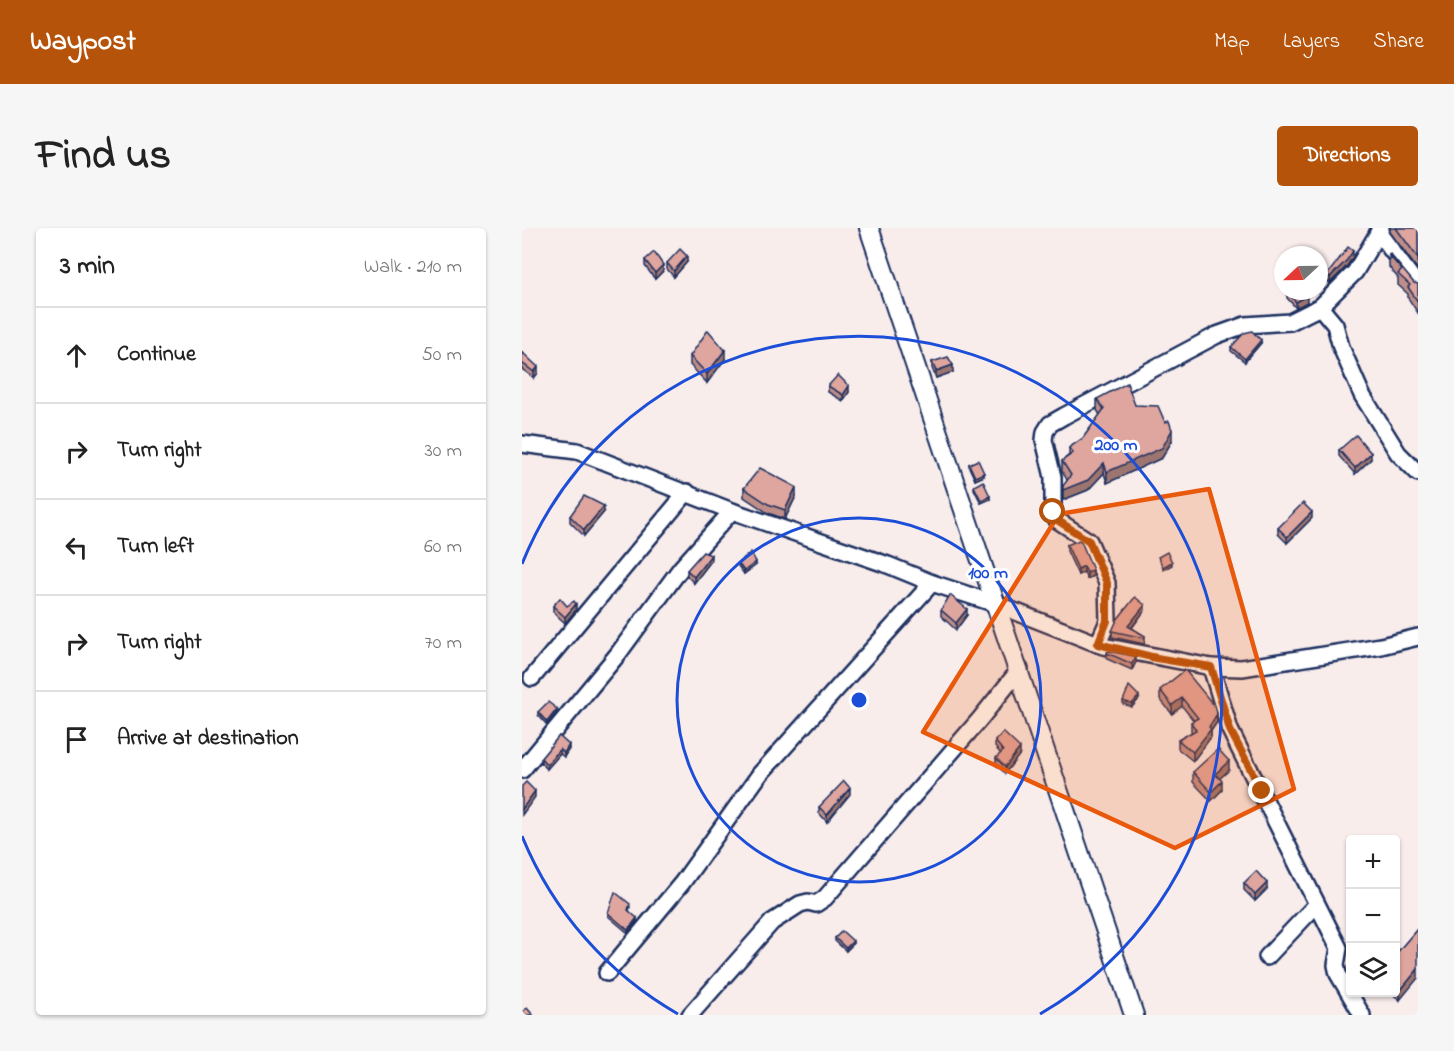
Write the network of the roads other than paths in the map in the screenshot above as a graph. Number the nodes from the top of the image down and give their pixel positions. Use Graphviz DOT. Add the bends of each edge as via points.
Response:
graph roads {
  1 [pos="869,228"];
  2 [pos="1379,230"];
  3 [pos="1418,286"];
  4 [pos="1320,307"];
  5 [pos="522,444"];
  6 [pos="1418,473"];
  7 [pos="687,492"];
  8 [pos="732,511"];
  9 [pos="932,583"];
  10 [pos="996,604"];
  11 [pos="1418,637"];
  12 [pos="1098,644"];
  13 [pos="1211,667"];
  14 [pos="1020,669"];
  15 [pos="532,678"];
  16 [pos="522,770"];
  17 [pos="1316,905"];
  18 [pos="1267,957"];
  19 [pos="607,973"];
  20 [pos="690,1015"];
  21 [pos="1134,1015"];
  22 [pos="1362,1015"];
  1 -- 10 [label="main road"];
  2 -- 3 [label="street"];
  2 -- 4 [label="street" via="1354,272"];
  4 -- 6 [label="street" via="1335,325 1362,395 1398,453"];
  4 -- 12 [label="street" via="1290,322 1245,324 1217,335 1050,424 1044,440 1053,477 1053,512 1057,520 1089,541 1107,583 1107,621"];
  5 -- 7 [label="street" via="577,451"];
  7 -- 8 [label="street"];
  7 -- 15 [label="street"];
  8 -- 9 [label="street"];
  8 -- 16 [label="street" via="681,568 618,654"];
  9 -- 10 [label="street"];
  9 -- 19 [label="street" via="760,774 682,883"];
  10 -- 12 [label="street"];
  10 -- 14 [label="main road"];
  11 -- 13 [label="street" via="1242,668"];
  12 -- 13 [label="street"];
  13 -- 17 [label="street" via="1230,730"];
  14 -- 20 [label="street" via="825,898 816,904 800,904 772,922"];
  14 -- 21 [label="main road"];
  17 -- 18 [label="street"];
  17 -- 22 [label="street" via="1339,948 1338,974"];
}
